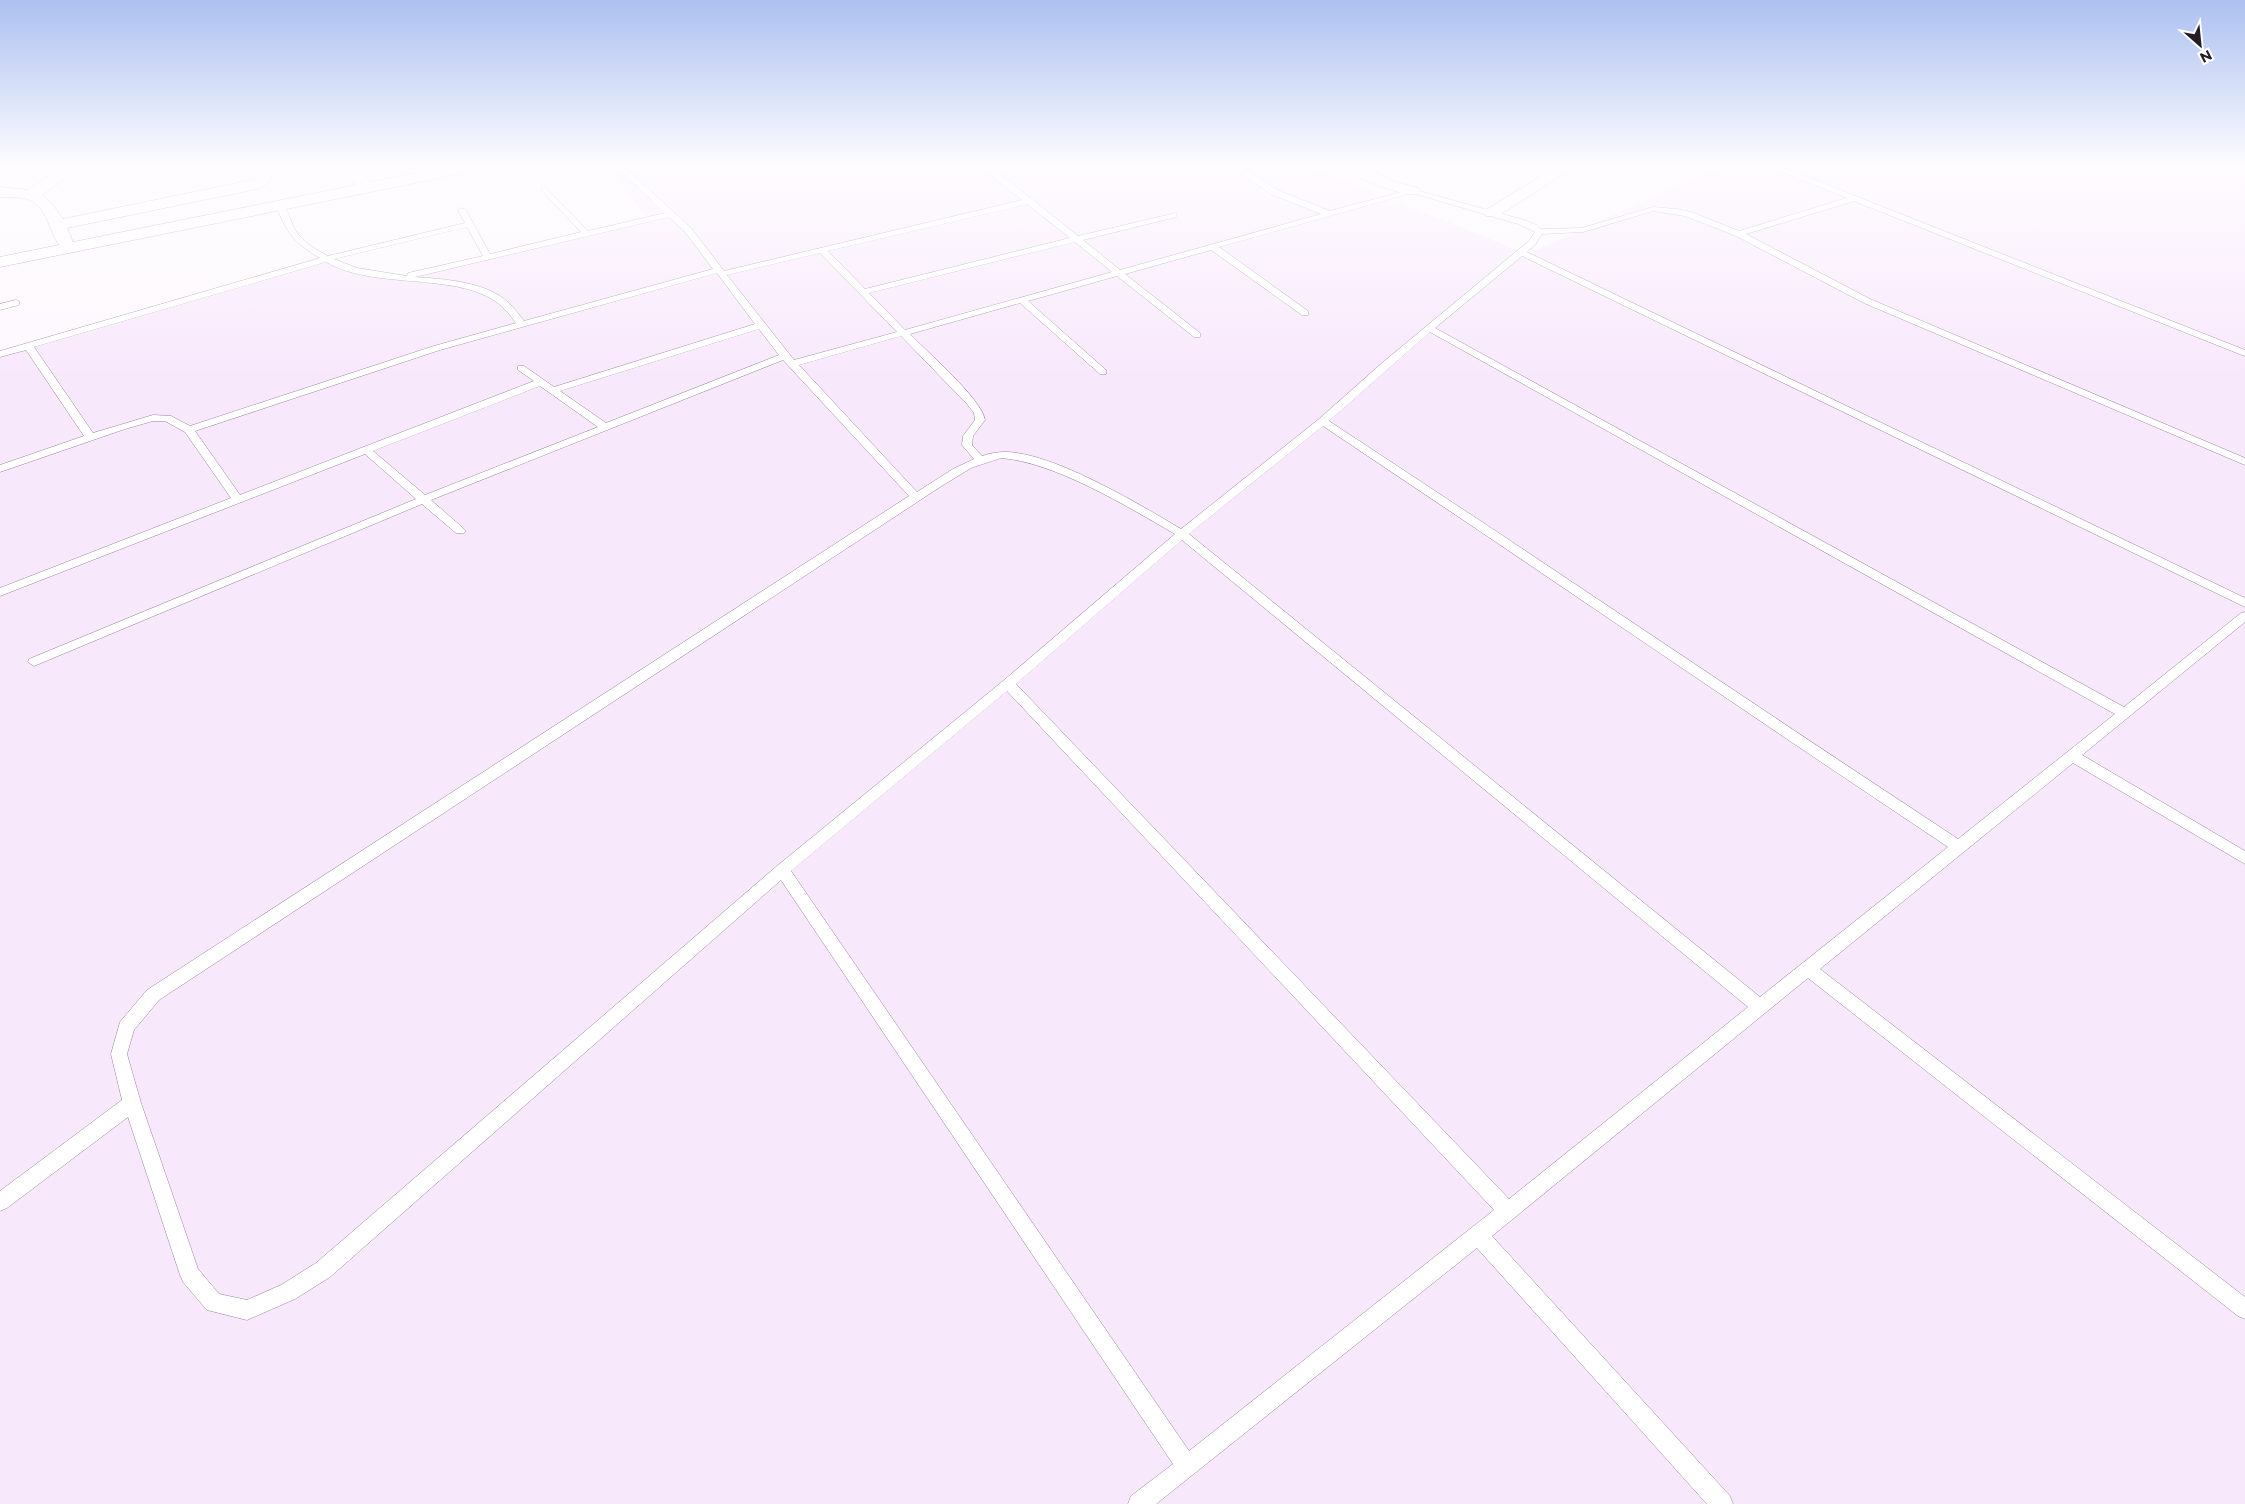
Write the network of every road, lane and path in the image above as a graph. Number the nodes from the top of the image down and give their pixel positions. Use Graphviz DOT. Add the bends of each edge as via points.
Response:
graph roads {
  1 [pos="62,235"];
  2 [pos="134,235"];
  3 [pos="294,235"];
  4 [pos="421,235"];
  5 [pos="476,235"];
  6 [pos="582,235"];
  7 [pos="692,235"];
  8 [pos="884,235"];
  9 [pos="1071,235"];
  10 [pos="1091,235"];
  11 [pos="1252,235"];
  12 [pos="1537,235"];
  13 [pos="1741,235"];
  14 [pos="1944,235"];
  15 [pos="1076,239"];
  16 [pos="1212,246"];
  17 [pos="67,249"];
  18 [pos="822,250"];
  19 [pos="1521,252"];
  20 [pos="488,257"];
  21 [pos="324,259"];
  22 [pos="0,262"];
  23 [pos="721,272"];
  24 [pos="1117,273"];
  25 [pos="400,278"];
  26 [pos="864,292"];
  27 [pos="1022,300"];
  28 [pos="16,303"];
  29 [pos="0,307"];
  30 [pos="1305,313"];
  31 [pos="522,324"];
  32 [pos="761,325"];
  33 [pos="1429,328"];
  34 [pos="904,332"];
  35 [pos="1197,335"];
  36 [pos="28,346"];
  37 [pos="2245,353"];
  38 [pos="0,354"];
  39 [pos="789,360"];
  40 [pos="521,368"];
  41 [pos="1103,372"];
  42 [pos="541,382"];
  43 [pos="553,390"];
  44 [pos="1323,421"];
  45 [pos="606,428"];
  46 [pos="189,430"];
  47 [pos="90,437"];
  48 [pos="366,450"];
  49 [pos="981,461"];
  50 [pos="2245,462"];
  51 [pos="0,469"];
  52 [pos="916,497"];
  53 [pos="238,500"];
  54 [pos="422,500"];
  55 [pos="460,531"];
  56 [pos="1182,534"];
  57 [pos="0,592"];
  58 [pos="2245,603"];
  59 [pos="2245,616"];
  60 [pos="34,662"];
  61 [pos="1008,684"];
  62 [pos="2124,713"];
  63 [pos="2072,756"];
  64 [pos="1959,847"];
  65 [pos="2245,858"];
  66 [pos="782,870"];
  67 [pos="1808,969"];
  68 [pos="1760,1007"];
  69 [pos="132,1103"];
  70 [pos="0,1202"];
  71 [pos="1508,1211"];
  72 [pos="1478,1235"];
  73 [pos="2245,1309"];
  74 [pos="1187,1466"];
  75 [pos="1139,1504"];
  76 [pos="1722,1504"];
  1 -- 17 [label="street"];
  2 -- 17 [label="street"];
  3 -- 21 [label="lane"];
  4 -- 21 [label="lane"];
  5 -- 20 [label="lane"];
  6 -- 20 [label="lane"];
  7 -- 23 [label="lane"];
  8 -- 18 [label="lane"];
  9 -- 15 [label="lane"];
  10 -- 15 [label="lane"];
  11 -- 16 [label="lane"];
  12 -- 19 [label="lane"];
  13 -- 50 [label="lane" via="1867,301"];
  14 -- 37 [label="lane"];
  15 -- 24 [label="lane"];
  15 -- 26 [label="lane"];
  16 -- 24 [label="lane"];
  16 -- 30 [label="lane"];
  17 -- 22 [label="street"];
  18 -- 23 [label="lane"];
  18 -- 26 [label="lane"];
  19 -- 33 [label="lane"];
  19 -- 58 [label="lane"];
  20 -- 25 [label="lane"];
  21 -- 25 [label="lane" via="373,276"];
  21 -- 36 [label="lane"];
  23 -- 31 [label="lane"];
  23 -- 32 [label="lane"];
  24 -- 27 [label="lane"];
  24 -- 35 [label="lane"];
  25 -- 31 [label="lane" via="478,290 497,298"];
  26 -- 34 [label="lane"];
  27 -- 34 [label="lane"];
  27 -- 41 [label="lane"];
  28 -- 29 [label="lane"];
  31 -- 46 [label="lane" via="437,348"];
  32 -- 39 [label="lane"];
  32 -- 43 [label="lane"];
  33 -- 44 [label="lane"];
  33 -- 62 [label="lane"];
  34 -- 39 [label="lane"];
  34 -- 49 [label="lane" via="979,413 980,420 968,436 967,445"];
  36 -- 38 [label="lane"];
  36 -- 47 [label="lane"];
  39 -- 45 [label="lane"];
  39 -- 52 [label="lane"];
  40 -- 42 [label="lane"];
  42 -- 43 [label="lane"];
  42 -- 48 [label="lane"];
  43 -- 45 [label="lane"];
  44 -- 56 [label="lane"];
  44 -- 64 [label="lane"];
  45 -- 54 [label="lane"];
  46 -- 47 [label="lane" via="167,418 153,418"];
  46 -- 53 [label="lane"];
  47 -- 51 [label="lane"];
  48 -- 53 [label="lane"];
  48 -- 54 [label="lane"];
  49 -- 52 [label="lane"];
  49 -- 56 [label="lane" via="1001,454 1020,455 1148,513"];
  52 -- 69 [label="lane" via="153,995 126,1027 119,1054"];
  53 -- 57 [label="lane"];
  54 -- 55 [label="lane"];
  54 -- 60 [label="lane"];
  56 -- 61 [label="lane"];
  56 -- 68 [label="lane"];
  59 -- 62 [label="lane"];
  61 -- 66 [label="lane"];
  61 -- 71 [label="lane"];
  62 -- 63 [label="lane"];
  63 -- 64 [label="lane"];
  63 -- 65 [label="lane"];
  64 -- 67 [label="lane"];
  66 -- 69 [label="lane" via="322,1270 288,1292 247,1310 214,1303 190,1275"];
  66 -- 74 [label="lane"];
  67 -- 68 [label="lane"];
  67 -- 73 [label="lane"];
  68 -- 71 [label="lane"];
  69 -- 70 [label="lane"];
  71 -- 72 [label="lane"];
  72 -- 74 [label="lane"];
  72 -- 76 [label="lane"];
  74 -- 75 [label="lane"];
}
